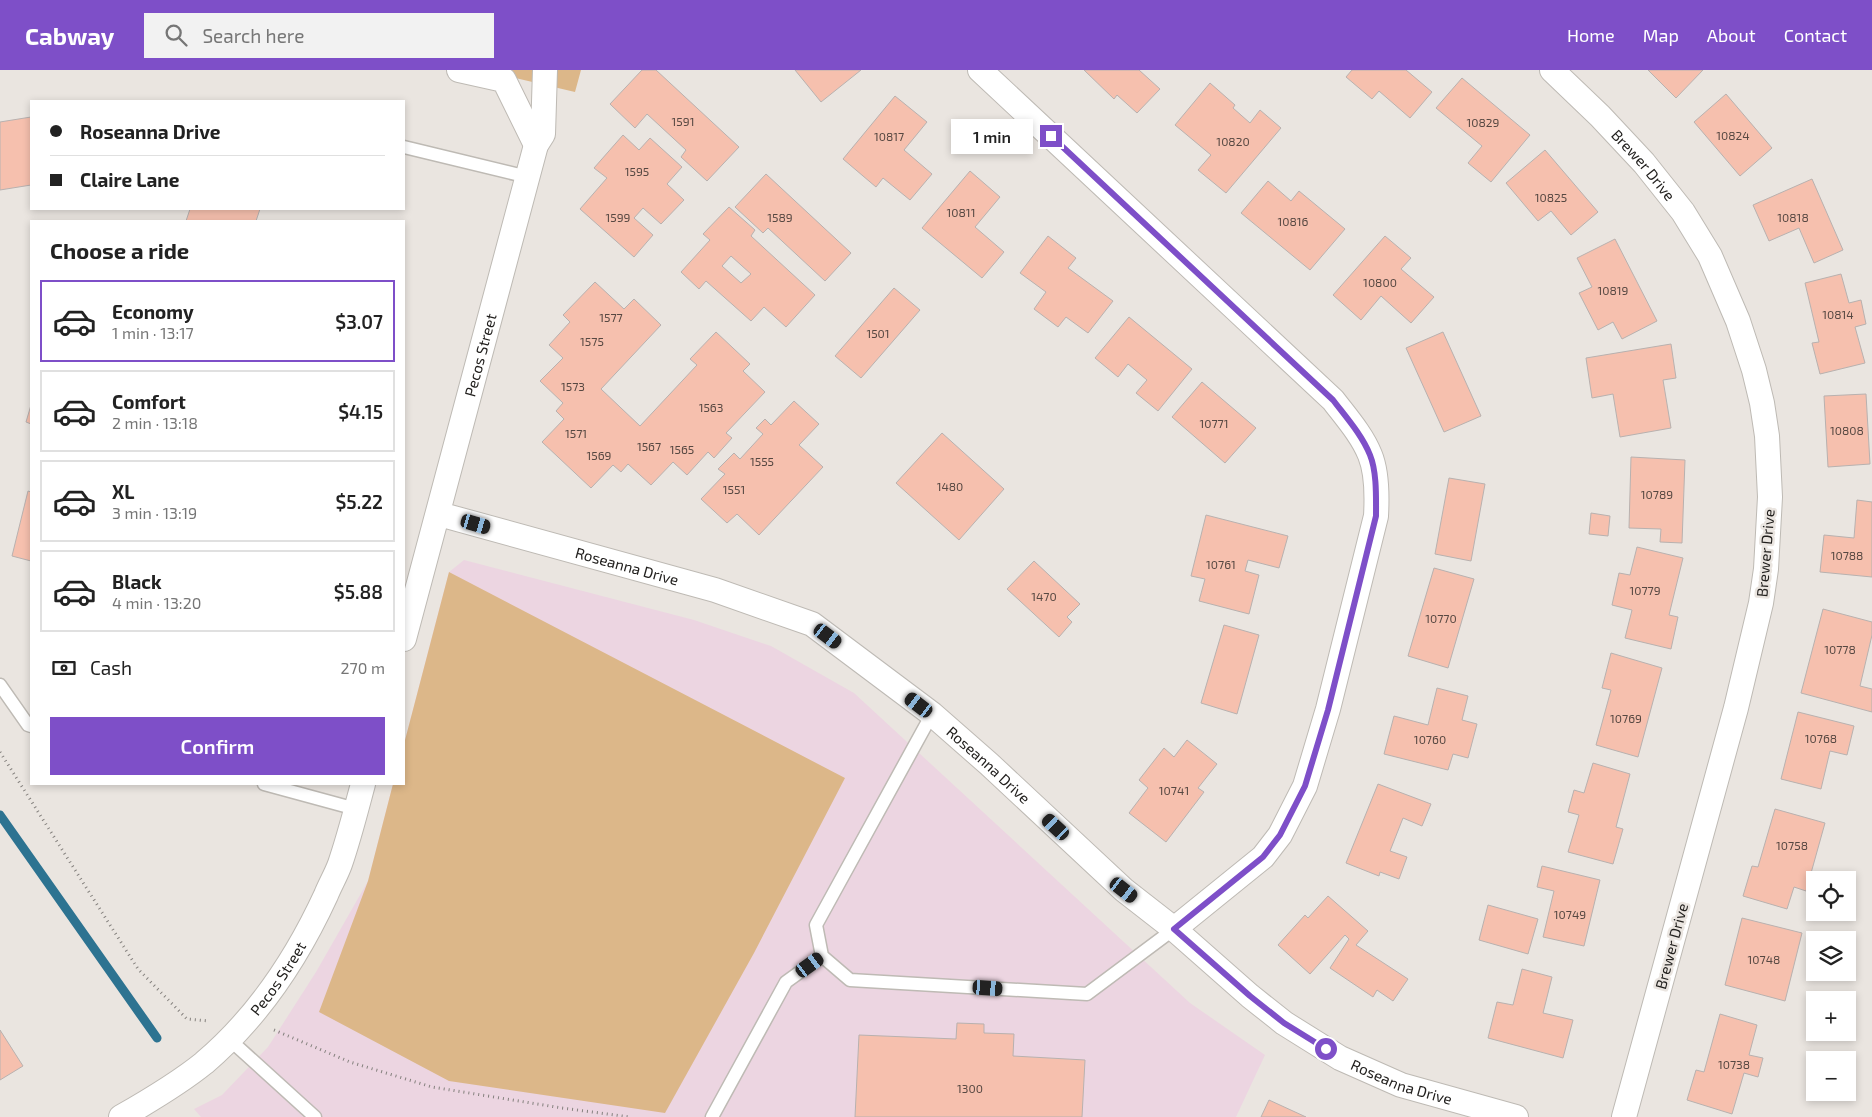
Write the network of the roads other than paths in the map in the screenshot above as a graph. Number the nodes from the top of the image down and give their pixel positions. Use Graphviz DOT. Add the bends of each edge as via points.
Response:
graph roads {
  1 [pos="458,70"];
  2 [pos="545,70"];
  3 [pos="980,70"];
  4 [pos="1552,70"];
  5 [pos="536,146"];
  6 [pos="405,147"];
  7 [pos="528,178"];
  8 [pos="438,514"];
  9 [pos="405,635"];
  10 [pos="0,685"];
  11 [pos="932,714"];
  12 [pos="30,726"];
  13 [pos="268,785"];
  14 [pos="363,785"];
  15 [pos="356,809"];
  16 [pos="1174,929"];
  17 [pos="822,956"];
  18 [pos="229,1039"];
  19 [pos="121,1117"];
  20 [pos="314,1117"];
  21 [pos="712,1117"];
  22 [pos="1516,1117"];
  23 [pos="1624,1117"];
  1 -- 5 [label="street" via="504,80"];
  2 -- 5 [label="street, Pecos Street" via="543,134"];
  3 -- 16 [label="street" via="1333,400 1371,456 1377,494 1376,516 1328,710 1305,786 1280,835 1263,857"];
  4 -- 23 [label="street, Brewer Drive" via="1644,163 1683,212 1710,256 1738,321 1751,362 1767,436 1770,497 1761,603 1736,708"];
  5 -- 7 [label="street, Pecos Street"];
  6 -- 7 [label="lane"];
  7 -- 8 [label="street, Pecos Street"];
  8 -- 9 [label="street, Pecos Street"];
  8 -- 11 [label="street, Roseanna Drive" via="715,590 812,624"];
  10 -- 12 [label="lane"];
  11 -- 16 [label="street, Roseanna Drive" via="1124,890"];
  11 -- 17 [label="lane" via="816,925"];
  13 -- 15 [label="lane"];
  14 -- 15 [label="street, Pecos Street"];
  15 -- 18 [label="street, Pecos Street" via="339,865 298,951 246,1023"];
  16 -- 17 [label="lane" via="1086,994 850,980"];
  16 -- 22 [label="street, Roseanna Drive" via="1284,1023 1340,1058 1401,1085"];
  17 -- 21 [label="lane" via="786,982"];
  18 -- 19 [label="street, Pecos Street" via="196,1069"];
  18 -- 20 [label="lane"];
}
